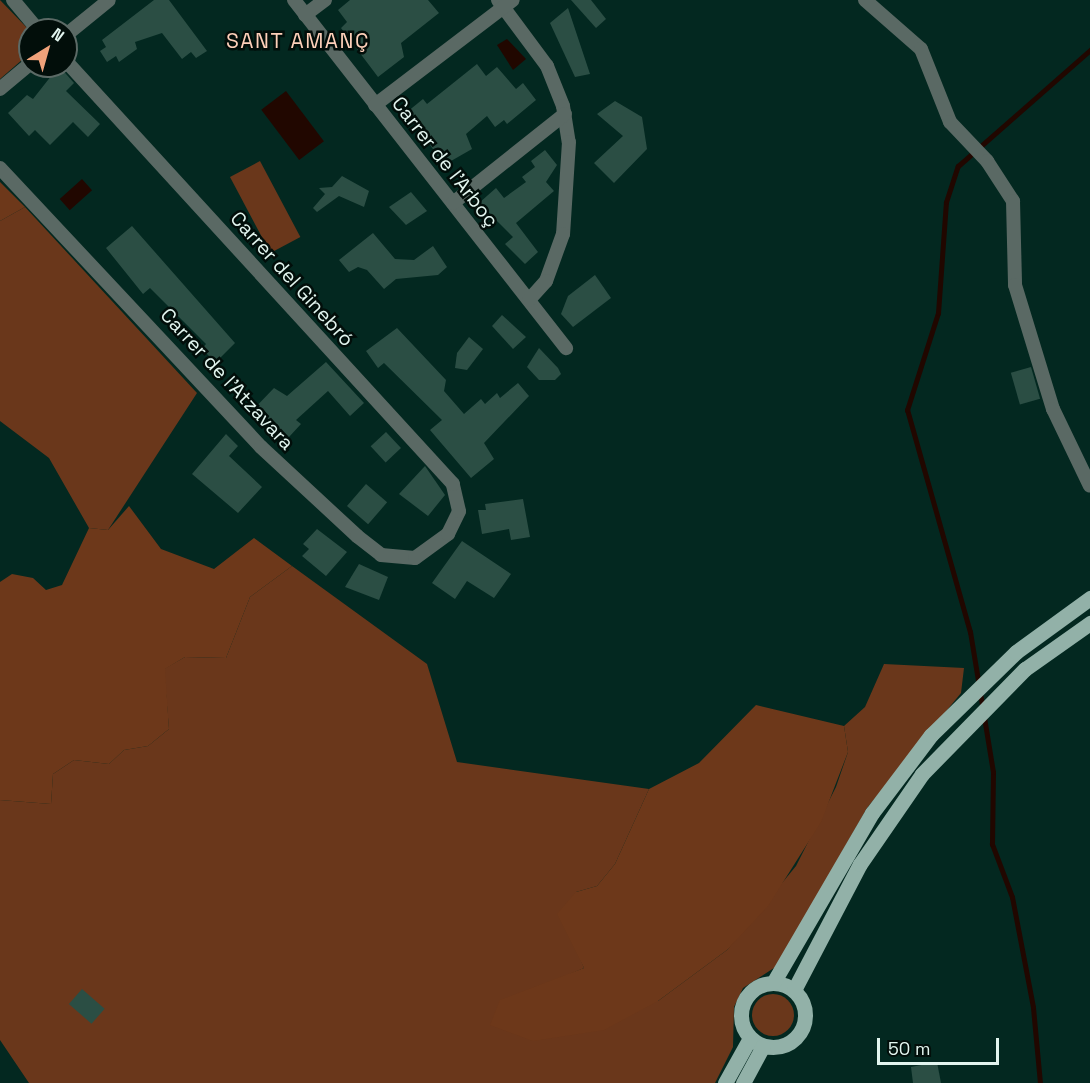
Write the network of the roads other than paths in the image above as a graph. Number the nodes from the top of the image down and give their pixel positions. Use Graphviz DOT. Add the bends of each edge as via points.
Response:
graph roads {
  1 [pos="13,0"];
  2 [pos="109,0"];
  3 [pos="294,0"];
  4 [pos="325,0"];
  5 [pos="865,0"];
  6 [pos="505,3"];
  7 [pos="305,15"];
  8 [pos="28,18"];
  9 [pos="78,25"];
  10 [pos="18,74"];
  11 [pos="78,74"];
  12 [pos="0,89"];
  13 [pos="375,105"];
  14 [pos="565,114"];
  15 [pos="0,168"];
  16 [pos="453,203"];
  17 [pos="529,300"];
  18 [pos="567,348"];
  19 [pos="1090,486"];
  20 [pos="448,534"];
  21 [pos="1090,598"];
  22 [pos="1090,623"];
  23 [pos="773,983"];
  24 [pos="794,990"];
  25 [pos="757,1042"];
  26 [pos="724,1083"];
  27 [pos="743,1083"];
  1 -- 8 [label="street"];
  2 -- 9 [label="street"];
  3 -- 7 [label="street, Carrer de l'Arboç"];
  4 -- 7 [label="street"];
  5 -- 19 [label="street" via="921,50 950,122 987,161 1013,201 1015,285 1053,409"];
  6 -- 13 [label="street"];
  6 -- 14 [label="street" via="547,66"];
  7 -- 13 [label="street, Carrer de l'Arboç"];
  10 -- 12 [label="street"];
  11 -- 20 [label="street, Carrer del Ginebró" via="453,484 459,511"];
  13 -- 16 [label="street, Carrer de l'Arboç"];
  14 -- 16 [label="street"];
  14 -- 17 [label="street" via="569,189 563,234 546,281"];
  15 -- 20 [label="street, Carrer de l'Atzavara" via="261,447 357,536 381,555 415,558"];
  16 -- 17 [label="street, Carrer de l'Arboç"];
  17 -- 18 [label="street, Carrer de l'Arboç"];
  21 -- 23 [label="main road" via="1016,652 953,714 872,813"];
  22 -- 24 [label="main road" via="1025,669 956,735 860,864"];
  23 -- 24 [label="main road"];
  23 -- 25 [label="main road" via="758,986 743,1002 741,1018"];
  24 -- 25 [label="main road" via="805,1009 801,1031 785,1045"];
  25 -- 26 [label="main road"];
  25 -- 27 [label="main road"];
}
